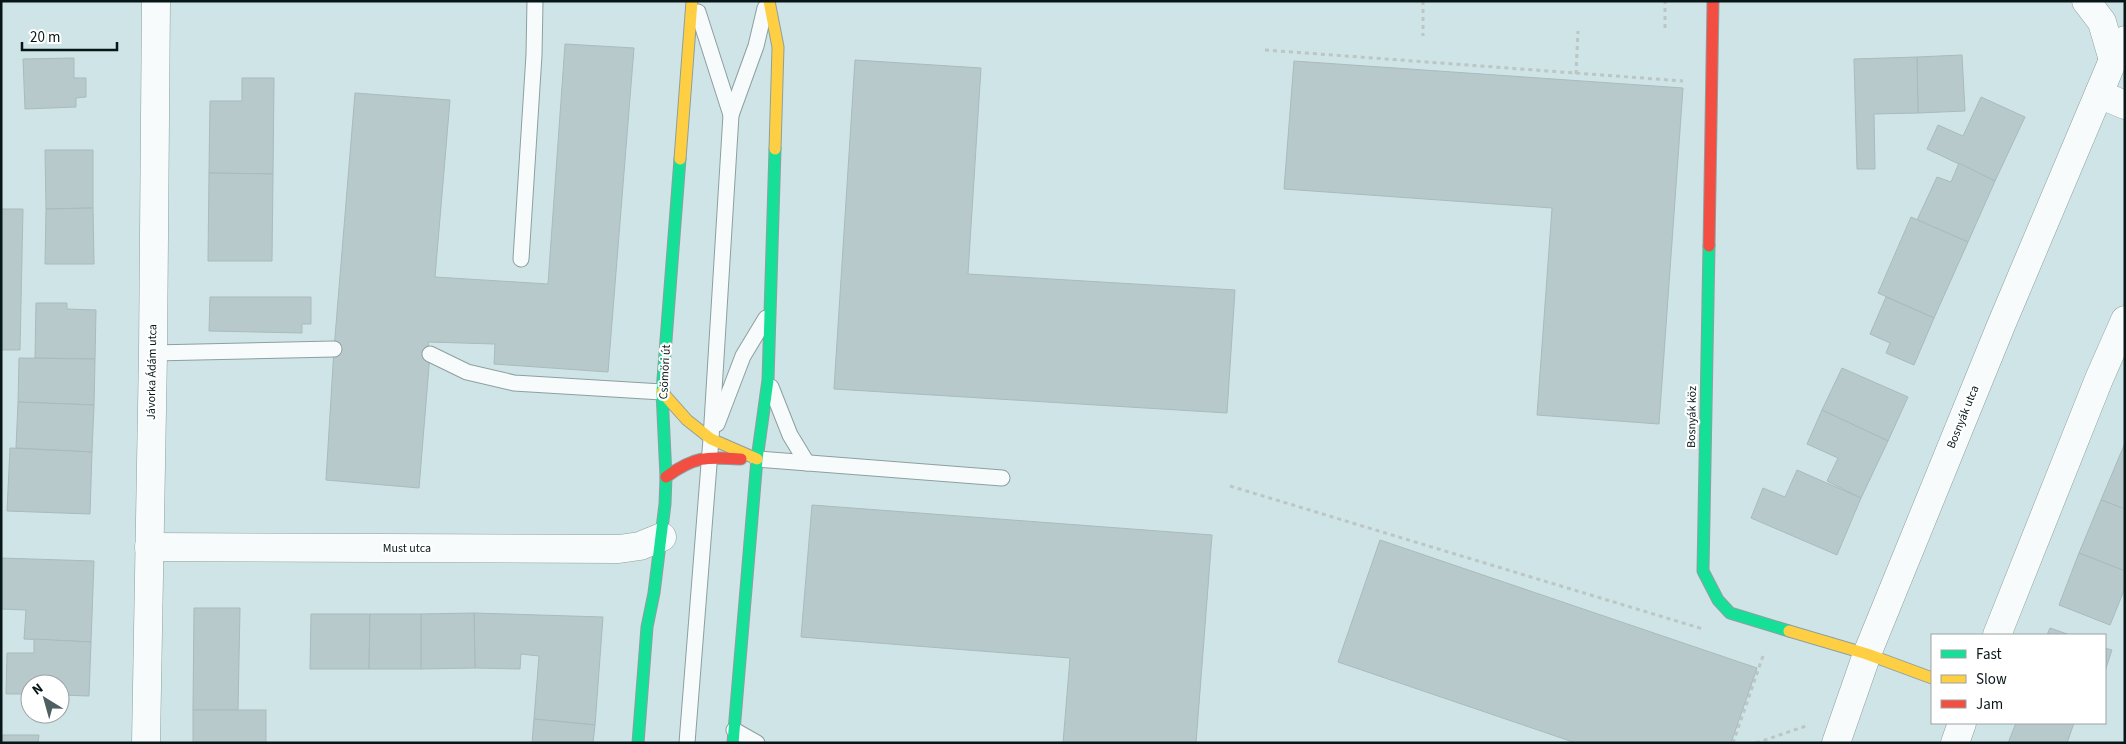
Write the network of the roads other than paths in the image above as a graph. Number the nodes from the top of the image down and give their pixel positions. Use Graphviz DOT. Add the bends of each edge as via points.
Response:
graph roads {
  1 [pos="156,1"];
  2 [pos="535,1"];
  3 [pos="693,1"];
  4 [pos="768,1"];
  5 [pos="1713,1"];
  6 [pos="2086,1"];
  7 [pos="2119,50"];
  8 [pos="2099,94"];
  9 [pos="2125,105"];
  10 [pos="732,115"];
  11 [pos="521,259"];
  12 [pos="770,311"];
  13 [pos="2125,320"];
  14 [pos="334,349"];
  15 [pos="153,353"];
  16 [pos="430,354"];
  17 [pos="768,380"];
  18 [pos="662,392"];
  19 [pos="712,440"];
  20 [pos="709,457"];
  21 [pos="758,459"];
  22 [pos="806,463"];
  23 [pos="666,478"];
  24 [pos="1002,478"];
  25 [pos="662,537"];
  26 [pos="149,547"];
  27 [pos="1997,634"];
  28 [pos="1867,654"];
  29 [pos="1931,678"];
  30 [pos="1962,724"];
  31 [pos="733,736"];
  32 [pos="146,743"];
  33 [pos="638,743"];
  34 [pos="687,743"];
  35 [pos="757,743"];
  36 [pos="1836,743"];
  37 [pos="1955,743"];
  1 -- 15 [label="street, Jávorka Ádám utca"];
  2 -- 11 [label="lane"];
  3 -- 10 [label="lane, Csömöri út"];
  3 -- 18 [label="main road, Csömöri út"];
  4 -- 10 [label="lane, Csömöri út"];
  4 -- 12 [label="main road, Csömöri út" via="778,47"];
  5 -- 28 [label="main road, Bosnyák köz" via="1703,570 1718,600 1730,613"];
  6 -- 7 [label="street, Bosnyák utca"];
  7 -- 8 [label="street, Bosnyák utca"];
  8 -- 9 [label="street"];
  8 -- 28 [label="street, Bosnyák utca"];
  10 -- 19 [label="lane, Csömöri út"];
  12 -- 17 [label="main road, Csömöri út"];
  12 -- 19 [label="lane, Csömöri út" via="743,356"];
  13 -- 27 [label="street"];
  14 -- 15 [label="lane"];
  15 -- 26 [label="street, Jávorka Ádám utca"];
  16 -- 18 [label="lane" via="467,372 514,382"];
  17 -- 21 [label="main road, Csömöri út"];
  17 -- 22 [label="lane" via="790,436"];
  18 -- 19 [label="main road" via="687,420"];
  18 -- 23 [label="main road, Csömöri út"];
  19 -- 20 [label="lane, Csömöri út"];
  19 -- 21 [label="main road"];
  20 -- 21 [label="main road"];
  20 -- 23 [label="main road" via="684,463"];
  20 -- 34 [label="lane, Csömöri út"];
  21 -- 22 [label="lane"];
  21 -- 31 [label="main road, Csömöri út"];
  22 -- 24 [label="lane"];
  23 -- 25 [label="main road, Csömöri út"];
  25 -- 26 [label="street, Must utca" via="640,546 619,549"];
  25 -- 33 [label="main road, Csömöri út" via="647,627"];
  26 -- 32 [label="street, Jávorka Ádám utca"];
  28 -- 29 [label="main road, Bosnyák köz"];
  28 -- 36 [label="street, Bosnyák utca"];
  30 -- 37 [label="street"];
  31 -- 35 [label="lane"];
}
